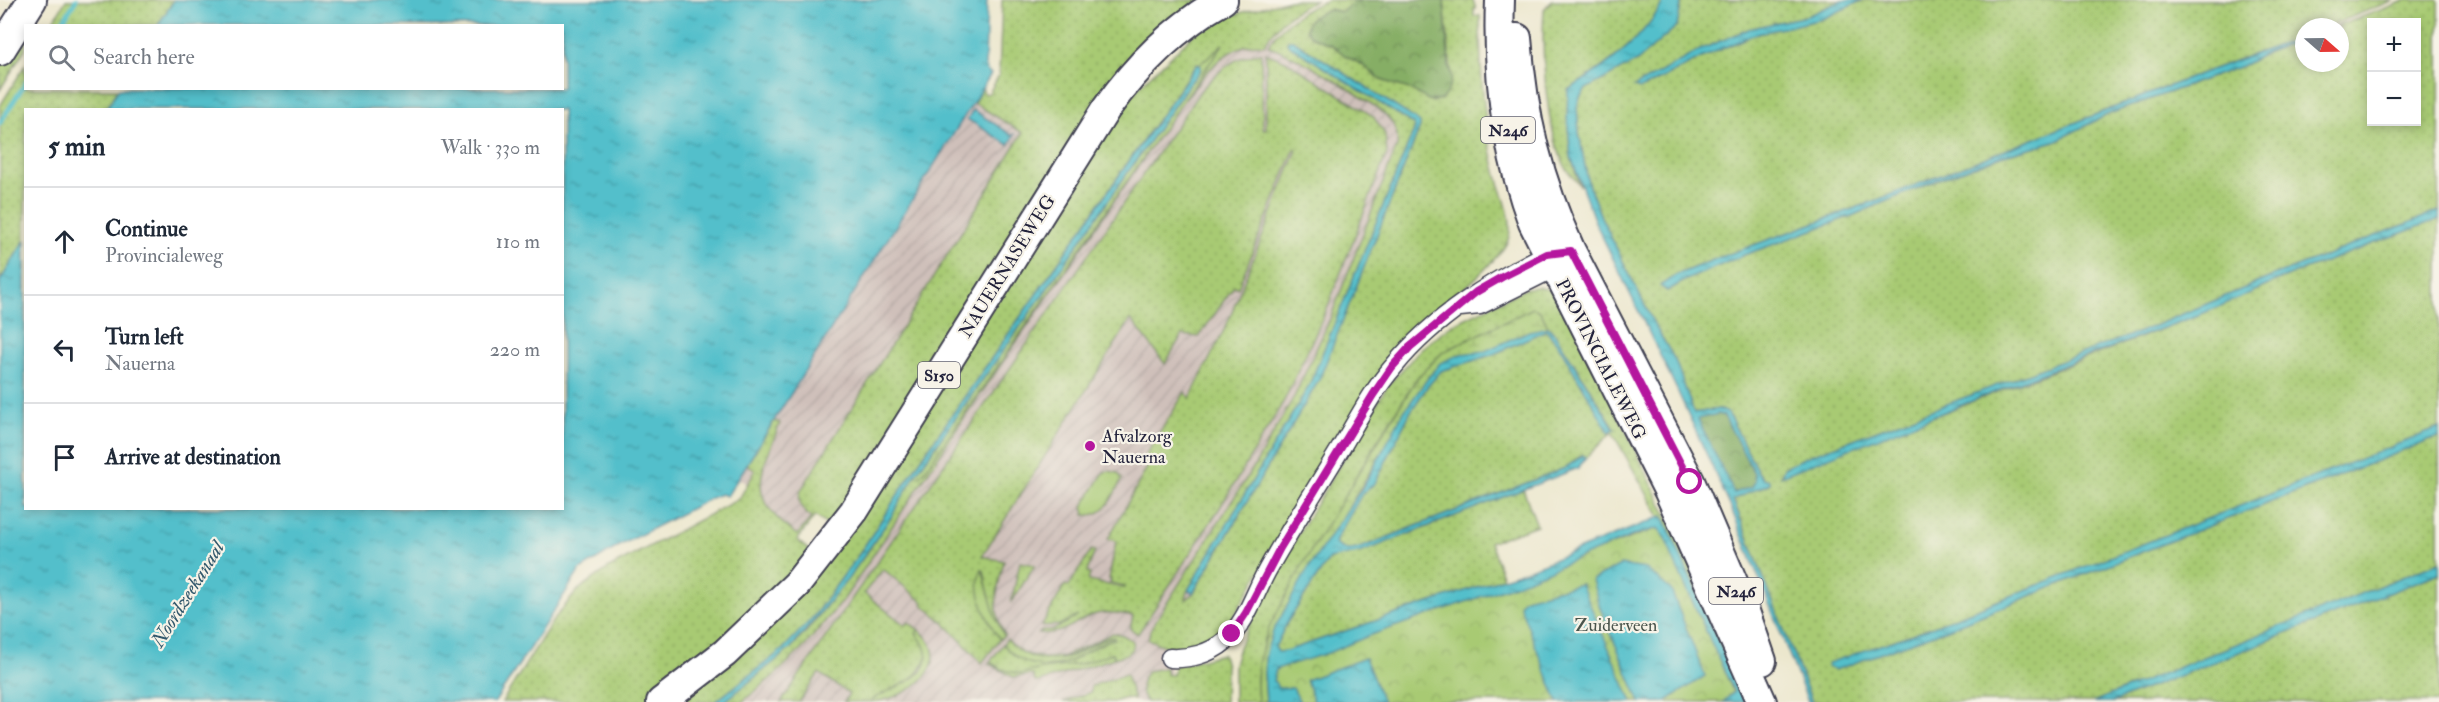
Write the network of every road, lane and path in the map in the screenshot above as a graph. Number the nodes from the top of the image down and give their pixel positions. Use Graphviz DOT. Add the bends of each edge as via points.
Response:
graph roads {
  1 [pos="32,0"];
  2 [pos="1223,0"];
  3 [pos="1500,0"];
  4 [pos="1518,0"];
  5 [pos="0,51"];
  6 [pos="1557,258"];
  7 [pos="1170,658"];
  8 [pos="661,702"];
  9 [pos="1762,702"];
  10 [pos="1777,702"];
  1 -- 5 [label="main road"];
  2 -- 8 [label="main road, NAUERNASEWEG / S150" via="1186,22 1128,78 854,511 810,568 725,653"];
  3 -- 6 [label="main road, PROVINCIALEWEG / N246" via="1499,62 1518,181 1533,223"];
  4 -- 6 [label="main road, PROVINCIALEWEG / N246" via="1517,39 1527,122"];
  6 -- 7 [label="street" via="1476,292 1415,342 1382,381 1274,558 1238,627 1208,651"];
  6 -- 9 [label="main road, PROVINCIALEWEG / N246" via="1670,492"];
  6 -- 10 [label="main road, PROVINCIALEWEG / N246" via="1690,482 1742,603"];
}
